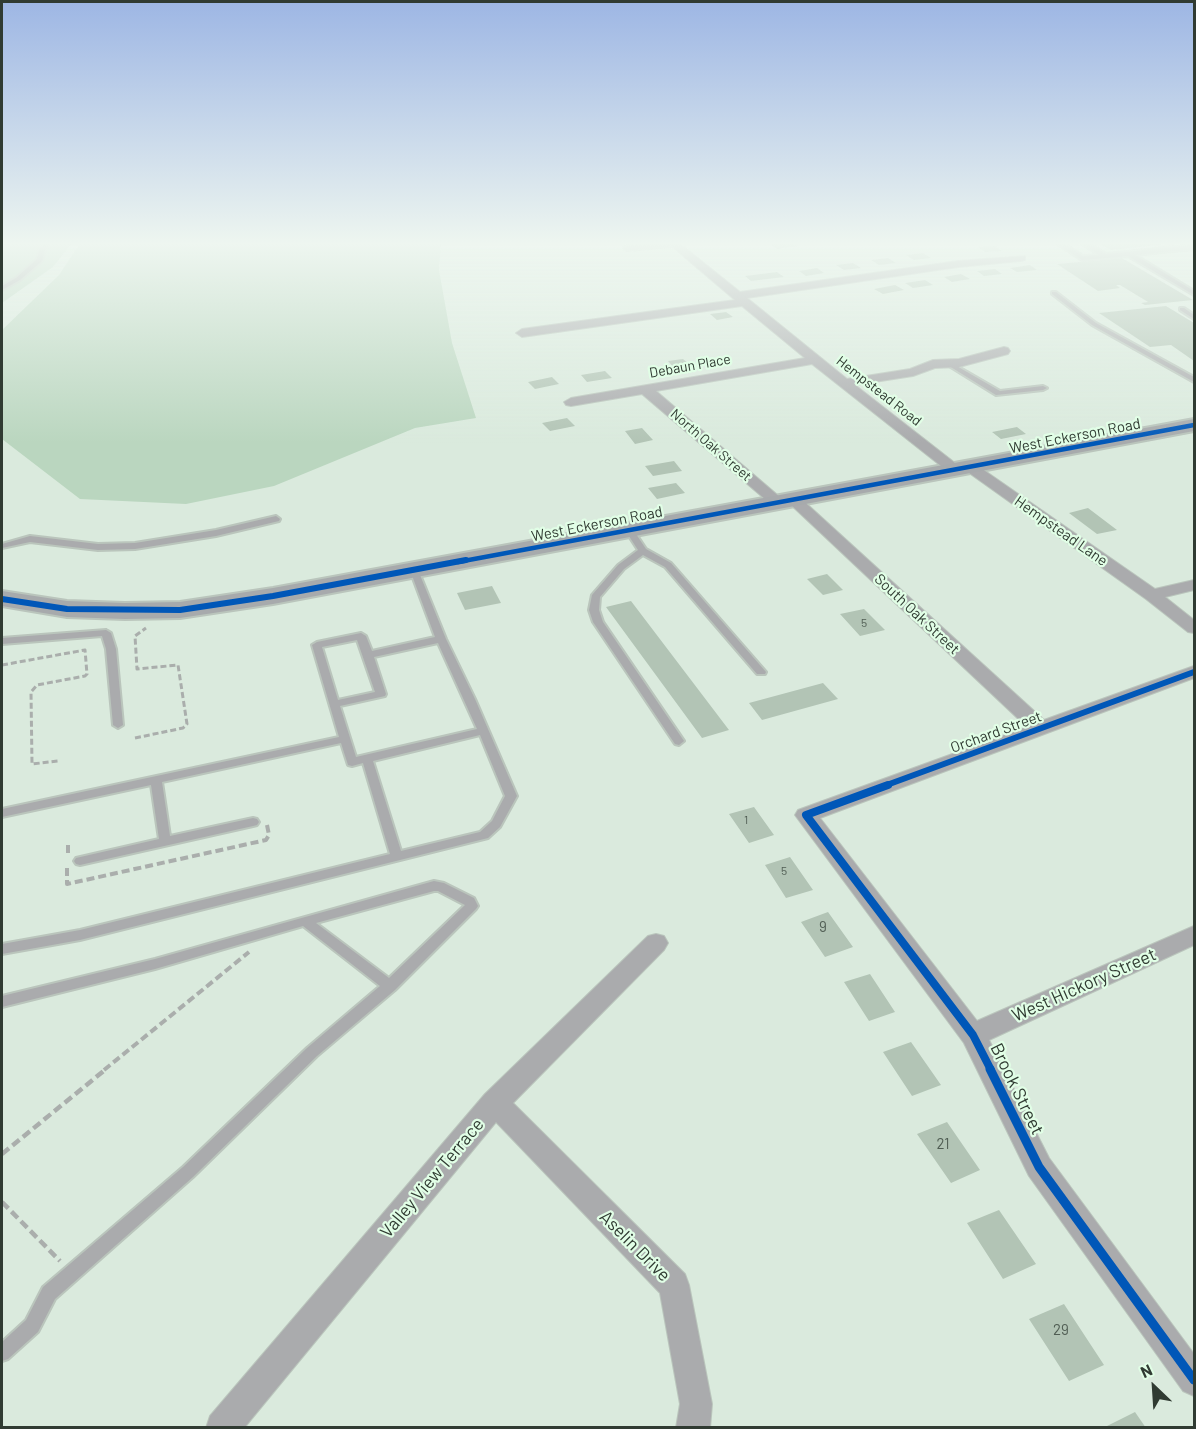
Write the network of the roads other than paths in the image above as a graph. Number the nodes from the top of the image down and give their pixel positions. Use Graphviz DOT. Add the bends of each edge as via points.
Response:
graph roads {
  1 [pos="672,310"];
  2 [pos="754,310"];
  3 [pos="1075,310"];
  4 [pos="522,333"];
  5 [pos="1004,351"];
  6 [pos="815,360"];
  7 [pos="948,363"];
  8 [pos="1194,380"];
  9 [pos="846,383"];
  10 [pos="1043,388"];
  11 [pos="645,389"];
  12 [pos="571,402"];
  13 [pos="1194,425"];
  14 [pos="962,469"];
  15 [pos="785,500"];
  16 [pos="276,519"];
  17 [pos="629,530"];
  18 [pos="2,546"];
  19 [pos="643,551"];
  20 [pos="414,570"];
  21 [pos="1194,585"];
  22 [pos="1152,595"];
  23 [pos="2,600"];
  24 [pos="1194,628"];
  25 [pos="441,639"];
  26 [pos="2,641"];
  27 [pos="368,655"];
  28 [pos="761,672"];
  29 [pos="1194,672"];
  30 [pos="334,704"];
  31 [pos="118,725"];
  32 [pos="1041,729"];
  33 [pos="483,731"];
  34 [pos="345,739"];
  35 [pos="679,741"];
  36 [pos="367,759"];
  37 [pos="156,780"];
  38 [pos="2,813"];
  39 [pos="806,815"];
  40 [pos="253,822"];
  41 [pos="165,842"];
  42 [pos="397,856"];
  43 [pos="80,861"];
  44 [pos="305,921"];
  45 [pos="1194,934"];
  46 [pos="656,943"];
  47 [pos="2,949"];
  48 [pos="390,986"];
  49 [pos="2,1001"];
  50 [pos="974,1035"];
  51 [pos="495,1103"];
  52 [pos="2,1353"];
  53 [pos="1194,1380"];
  54 [pos="222,1428"];
  55 [pos="693,1428"];
  1 -- 4 [label="street"];
  2 -- 6 [label="street, Hempstead Road"];
  3 -- 8 [label="lane"];
  5 -- 7 [label="street"];
  6 -- 9 [label="street, Hempstead Road"];
  6 -- 11 [label="street, Debaun Place"];
  7 -- 9 [label="street"];
  7 -- 10 [label="lane" via="999,393"];
  9 -- 14 [label="street, Hempstead Road"];
  11 -- 12 [label="street, Debaun Place"];
  11 -- 15 [label="street, North Oak Street"];
  13 -- 14 [label="street, West Eckerson Road"];
  14 -- 15 [label="street, West Eckerson Road"];
  14 -- 22 [label="street, Hempstead Lane"];
  15 -- 17 [label="street, West Eckerson Road"];
  15 -- 32 [label="street, South Oak Street"];
  16 -- 18 [label="lane" via="225,532 135,546 98,547 30,540"];
  17 -- 19 [label="lane"];
  17 -- 20 [label="street, West Eckerson Road"];
  19 -- 28 [label="lane" via="668,565"];
  19 -- 35 [label="lane" via="621,567 595,597 594,610 598,622"];
  20 -- 23 [label="street, West Eckerson Road" via="180,610 67,609"];
  20 -- 25 [label="lane"];
  21 -- 22 [label="street"];
  22 -- 24 [label="street"];
  25 -- 27 [label="lane"];
  25 -- 33 [label="lane"];
  26 -- 31 [label="lane" via="106,633"];
  27 -- 30 [label="lane" via="381,694"];
  27 -- 30 [label="lane" via="361,636 317,645"];
  29 -- 32 [label="street, Orchard Street"];
  30 -- 34 [label="lane"];
  32 -- 39 [label="street, Orchard Street"];
  33 -- 36 [label="lane"];
  33 -- 42 [label="lane" via="511,796 496,824 484,835"];
  34 -- 36 [label="lane" via="352,762"];
  34 -- 37 [label="lane"];
  36 -- 42 [label="lane"];
  37 -- 38 [label="lane"];
  37 -- 41 [label="lane"];
  39 -- 50 [label="street, Brook Street"];
  40 -- 41 [label="lane"];
  41 -- 43 [label="lane"];
  42 -- 47 [label="lane" via="80,935"];
  44 -- 48 [label="lane"];
  44 -- 48 [label="lane" via="434,886 470,901 472,906"];
  44 -- 49 [label="lane" via="156,964"];
  45 -- 50 [label="street, West Hickory Street"];
  46 -- 51 [label="street, Valley View Terrace"];
  48 -- 52 [label="lane" via="312,1052 188,1172 49,1293 32,1326"];
  50 -- 53 [label="street, Brook Street" via="1039,1167"];
  51 -- 54 [label="street, Valley View Terrace"];
  51 -- 55 [label="street, Aselin Drive" via="674,1285 696,1404"];
}
